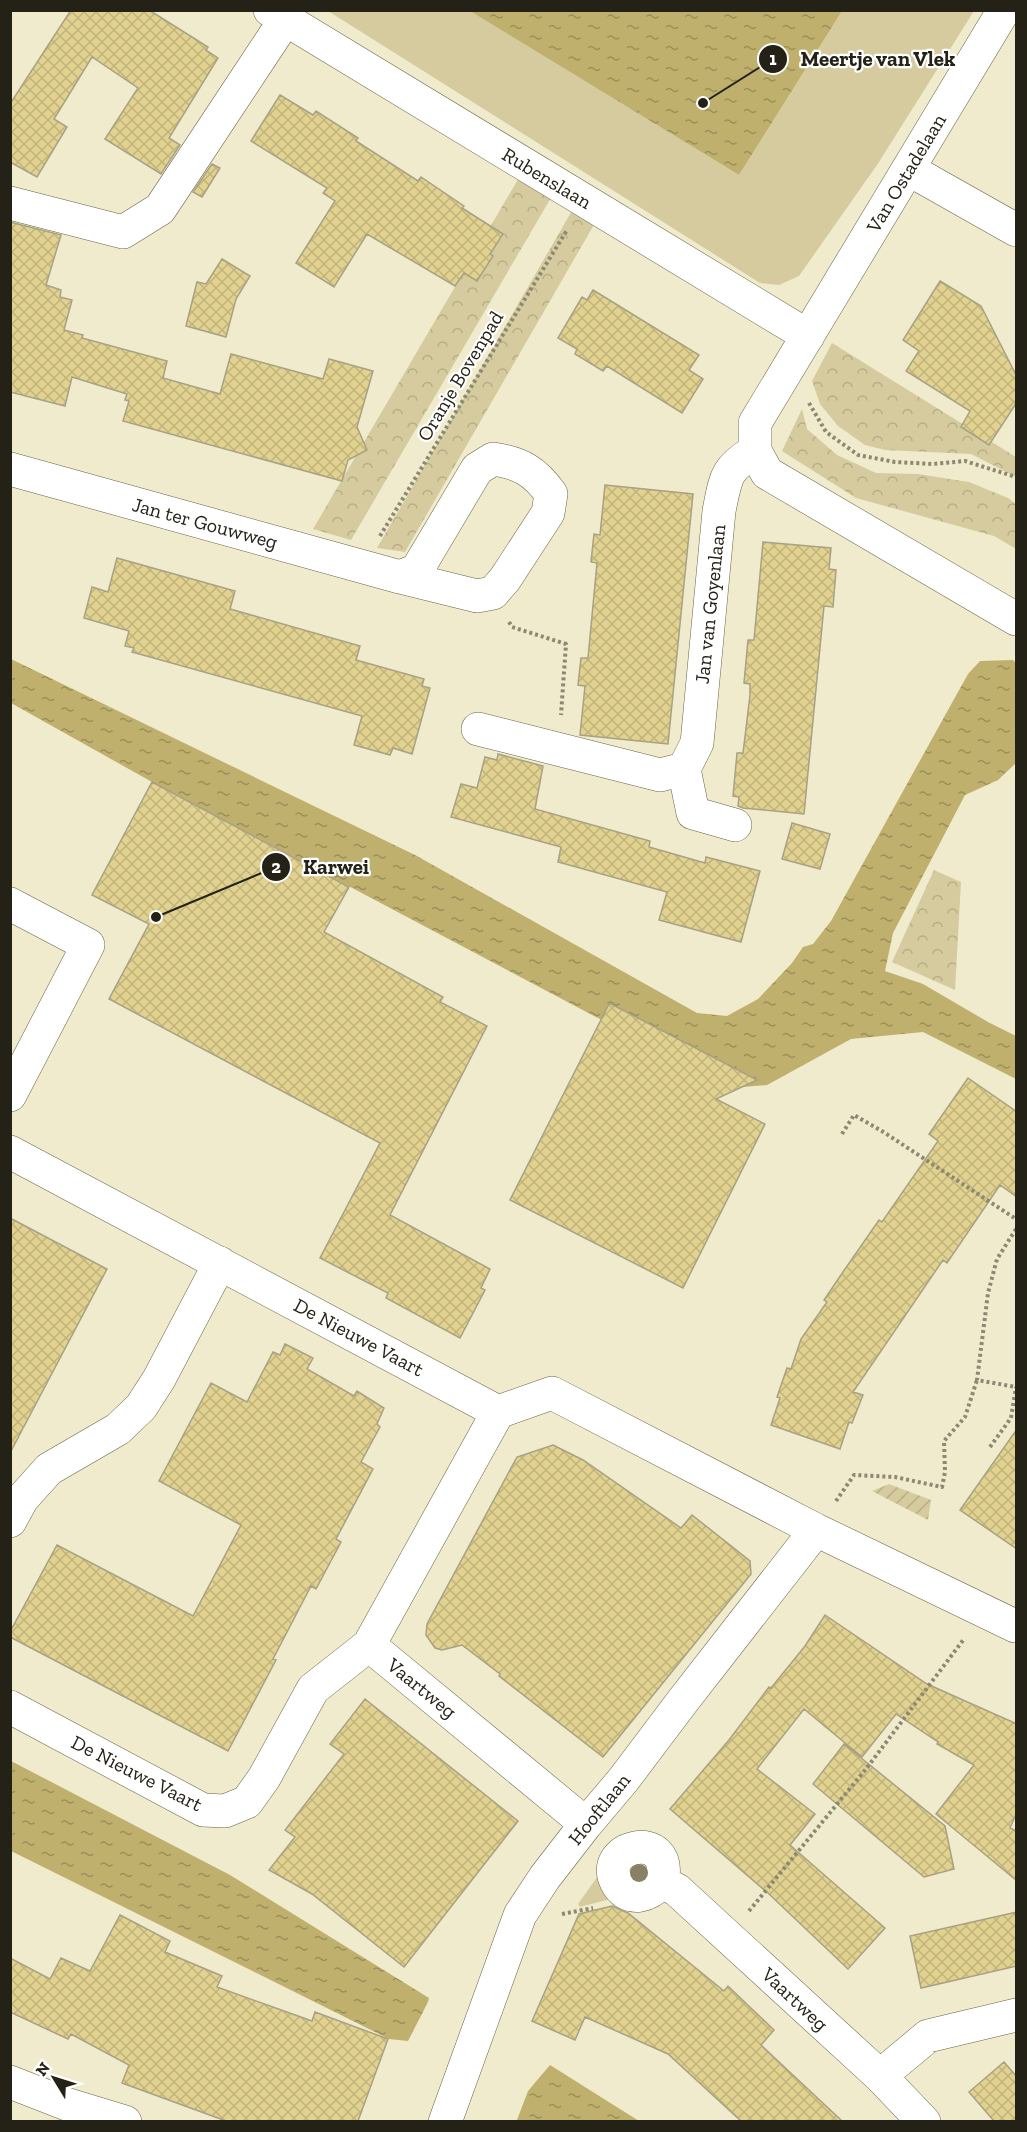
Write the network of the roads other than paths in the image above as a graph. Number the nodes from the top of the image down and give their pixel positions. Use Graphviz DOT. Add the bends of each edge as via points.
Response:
graph roads {
  1 [pos="1004,10"];
  2 [pos="278,15"];
  3 [pos="908,169"];
  4 [pos="10,203"];
  5 [pos="1017,230"];
  6 [pos="800,350"];
  7 [pos="755,451"];
  8 [pos="10,470"];
  9 [pos="400,577"];
  10 [pos="1017,619"];
  11 [pos="478,729"];
  12 [pos="684,769"];
  13 [pos="735,825"];
  14 [pos="10,904"];
  15 [pos="10,1095"];
  16 [pos="10,1152"];
  17 [pos="220,1263"];
  18 [pos="498,1412"];
  19 [pos="14,1505"];
  20 [pos="816,1530"];
  21 [pos="1015,1626"];
  22 [pos="369,1645"];
  23 [pos="10,1707"];
  24 [pos="586,1824"];
  25 [pos="662,1882"];
  26 [pos="1017,2015"];
  27 [pos="880,2076"];
  28 [pos="10,2082"];
  29 [pos="66,2113"];
  30 [pos="125,2121"];
  31 [pos="445,2121"];
  32 [pos="924,2121"];
  1 -- 3 [label="street, Van Ostadelaan"];
  2 -- 4 [label="street, Rubenslaan" via="160,209 123,232"];
  2 -- 6 [label="street, Rubenslaan" via="584,201"];
  3 -- 5 [label="street"];
  3 -- 6 [label="street, Van Ostadelaan"];
  6 -- 7 [label="street" via="755,423"];
  7 -- 10 [label="street" via="767,473"];
  7 -- 12 [label="street, Jan van Goyenlaan" via="736,463 725,481 697,744"];
  8 -- 9 [label="street, Jan ter Gouwweg"];
  9 -- 9 [label="street, Jan ter Gouwweg" via="417,570 477,469 493,459 513,462 540,478 551,494 548,513 493,592 477,596"];
  11 -- 12 [label="street" via="660,776"];
  12 -- 13 [label="street" via="693,813"];
  14 -- 15 [label="street" via="88,945"];
  16 -- 17 [label="street, De Nieuwe Vaart"];
  17 -- 18 [label="street, De Nieuwe Vaart"];
  17 -- 19 [label="street" via="141,1407 118,1429 49,1469"];
  18 -- 20 [label="street" via="552,1393"];
  18 -- 22 [label="street"];
  20 -- 21 [label="street"];
  20 -- 24 [label="street, Hooftlaan"];
  22 -- 23 [label="street, De Nieuwe Vaart" via="313,1689 247,1802 225,1811 202,1810"];
  22 -- 24 [label="street, Vaartweg"];
  24 -- 31 [label="street, Hooftlaan" via="520,1915"];
  25 -- 27 [label="street, Vaartweg" via="677,1890"];
  26 -- 27 [label="street" via="928,2036"];
  27 -- 32 [label="street, Vaartweg"];
  28 -- 29 [label="street"];
  29 -- 30 [label="street"];
}
